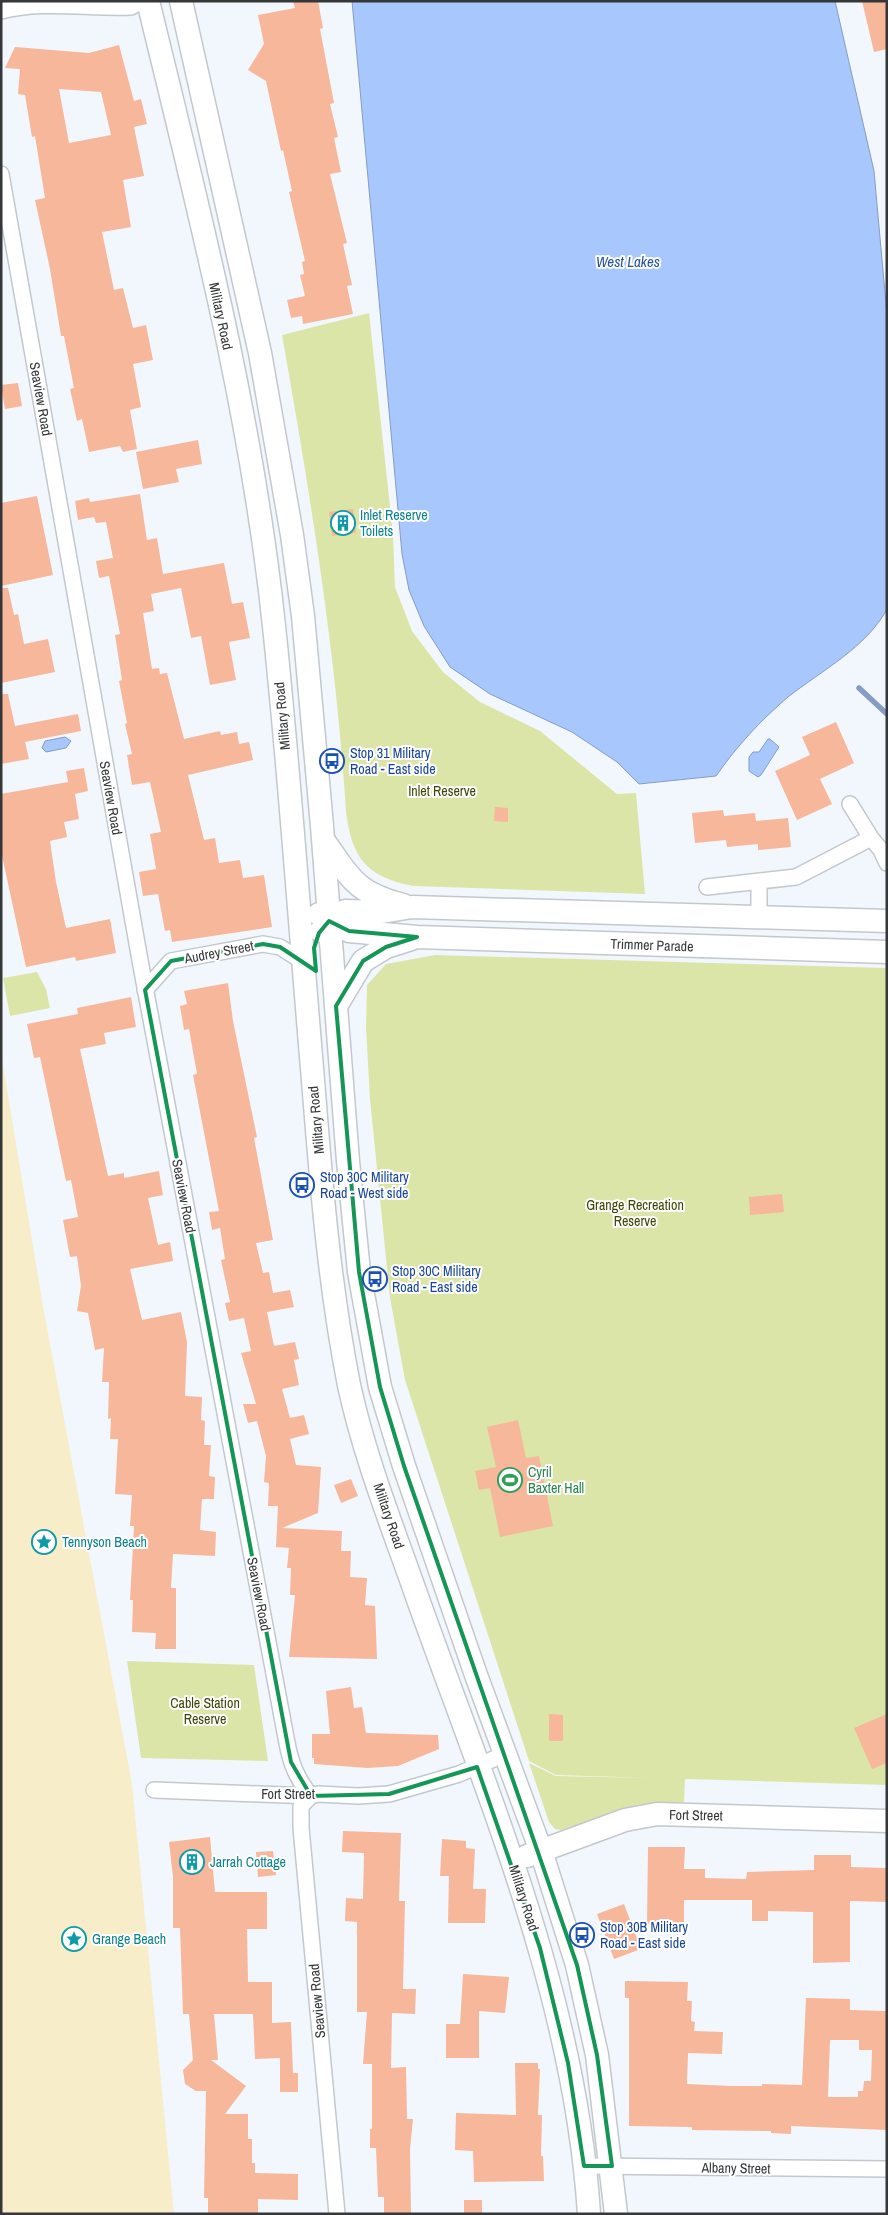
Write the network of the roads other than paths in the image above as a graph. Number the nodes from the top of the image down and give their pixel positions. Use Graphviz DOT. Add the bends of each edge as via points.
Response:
graph roads {
  1 [pos="142,1"];
  2 [pos="148,1"];
  3 [pos="181,1"];
  4 [pos="1,11"];
  5 [pos="1,174"];
  6 [pos="850,804"];
  7 [pos="871,838"];
  8 [pos="324,841"];
  9 [pos="887,863"];
  10 [pos="297,880"];
  11 [pos="759,881"];
  12 [pos="708,887"];
  13 [pos="412,907"];
  14 [pos="759,917"];
  15 [pos="329,921"];
  16 [pos="887,921"];
  17 [pos="416,937"];
  18 [pos="887,952"];
  19 [pos="302,961"];
  20 [pos="145,990"];
  21 [pos="305,991"];
  22 [pos="336,1006"];
  23 [pos="505,1754"];
  24 [pos="477,1767"];
  25 [pos="154,1790"];
  26 [pos="311,1796"];
  27 [pos="887,1821"];
  28 [pos="541,1851"];
  29 [pos="512,1862"];
  30 [pos="584,2166"];
  31 [pos="612,2166"];
  32 [pos="887,2169"];
  33 [pos="337,2214"];
  34 [pos="589,2214"];
  35 [pos="616,2214"];
  1 -- 4 [label="street" via="131,7 37,5"];
  2 -- 10 [label="main road, Military Road" via="228,351 260,520 274,623"];
  3 -- 8 [label="main road, Military Road" via="260,353 280,458 303,616"];
  5 -- 20 [label="street, Seaview Road"];
  6 -- 7 [label="street"];
  7 -- 9 [label="street"];
  7 -- 11 [label="street" via="796,877"];
  8 -- 13 [label="main road" via="361,889 380,899"];
  8 -- 15 [label="main road, Military Road"];
  10 -- 15 [label="main road, Trimmer Parade" via="320,914"];
  10 -- 19 [label="main road, Military Road"];
  11 -- 12 [label="street"];
  11 -- 14 [label="street"];
  13 -- 14 [label="main road"];
  13 -- 15 [label="main road" via="382,912 345,911"];
  14 -- 16 [label="main road"];
  15 -- 17 [label="main road, Trimmer Parade" via="350,931"];
  15 -- 21 [label="main road" via="319,933 314,948 315,961"];
  15 -- 22 [label="main road, Military Road"];
  17 -- 18 [label="main road, Trimmer Parade"];
  17 -- 22 [label="main road, Trimmer Parade" via="386,947 363,962"];
  19 -- 20 [label="street, Audrey Street" via="280,947 263,944 171,961"];
  19 -- 21 [label="main road, Military Road"];
  20 -- 26 [label="street, Seaview Road" via="291,1762 299,1782"];
  21 -- 24 [label="main road, Military Road" via="324,1220 339,1334 351,1393 386,1509"];
  22 -- 23 [label="main road, Military Road" via="359,1272 380,1387 404,1466"];
  23 -- 24 [label="street, Fort Street"];
  23 -- 28 [label="main road, Military Road"];
  24 -- 26 [label="street, Fort Street" via="390,1794"];
  24 -- 29 [label="main road, Military Road"];
  25 -- 26 [label="street, Fort Street"];
  26 -- 33 [label="street, Seaview Road" via="302,1806 301,1828"];
  27 -- 28 [label="main road, Fort Street" via="657,1814 625,1820"];
  28 -- 29 [label="main road, Fort Street"];
  28 -- 31 [label="main road, Military Road" via="579,1974 597,2055"];
  29 -- 30 [label="main road, Military Road" via="555,2005 579,2122"];
  30 -- 31 [label="street, Albany Street"];
  30 -- 34 [label="main road, Military Road"];
  31 -- 32 [label="street, Albany Street"];
  31 -- 35 [label="main road, Military Road"];
}
